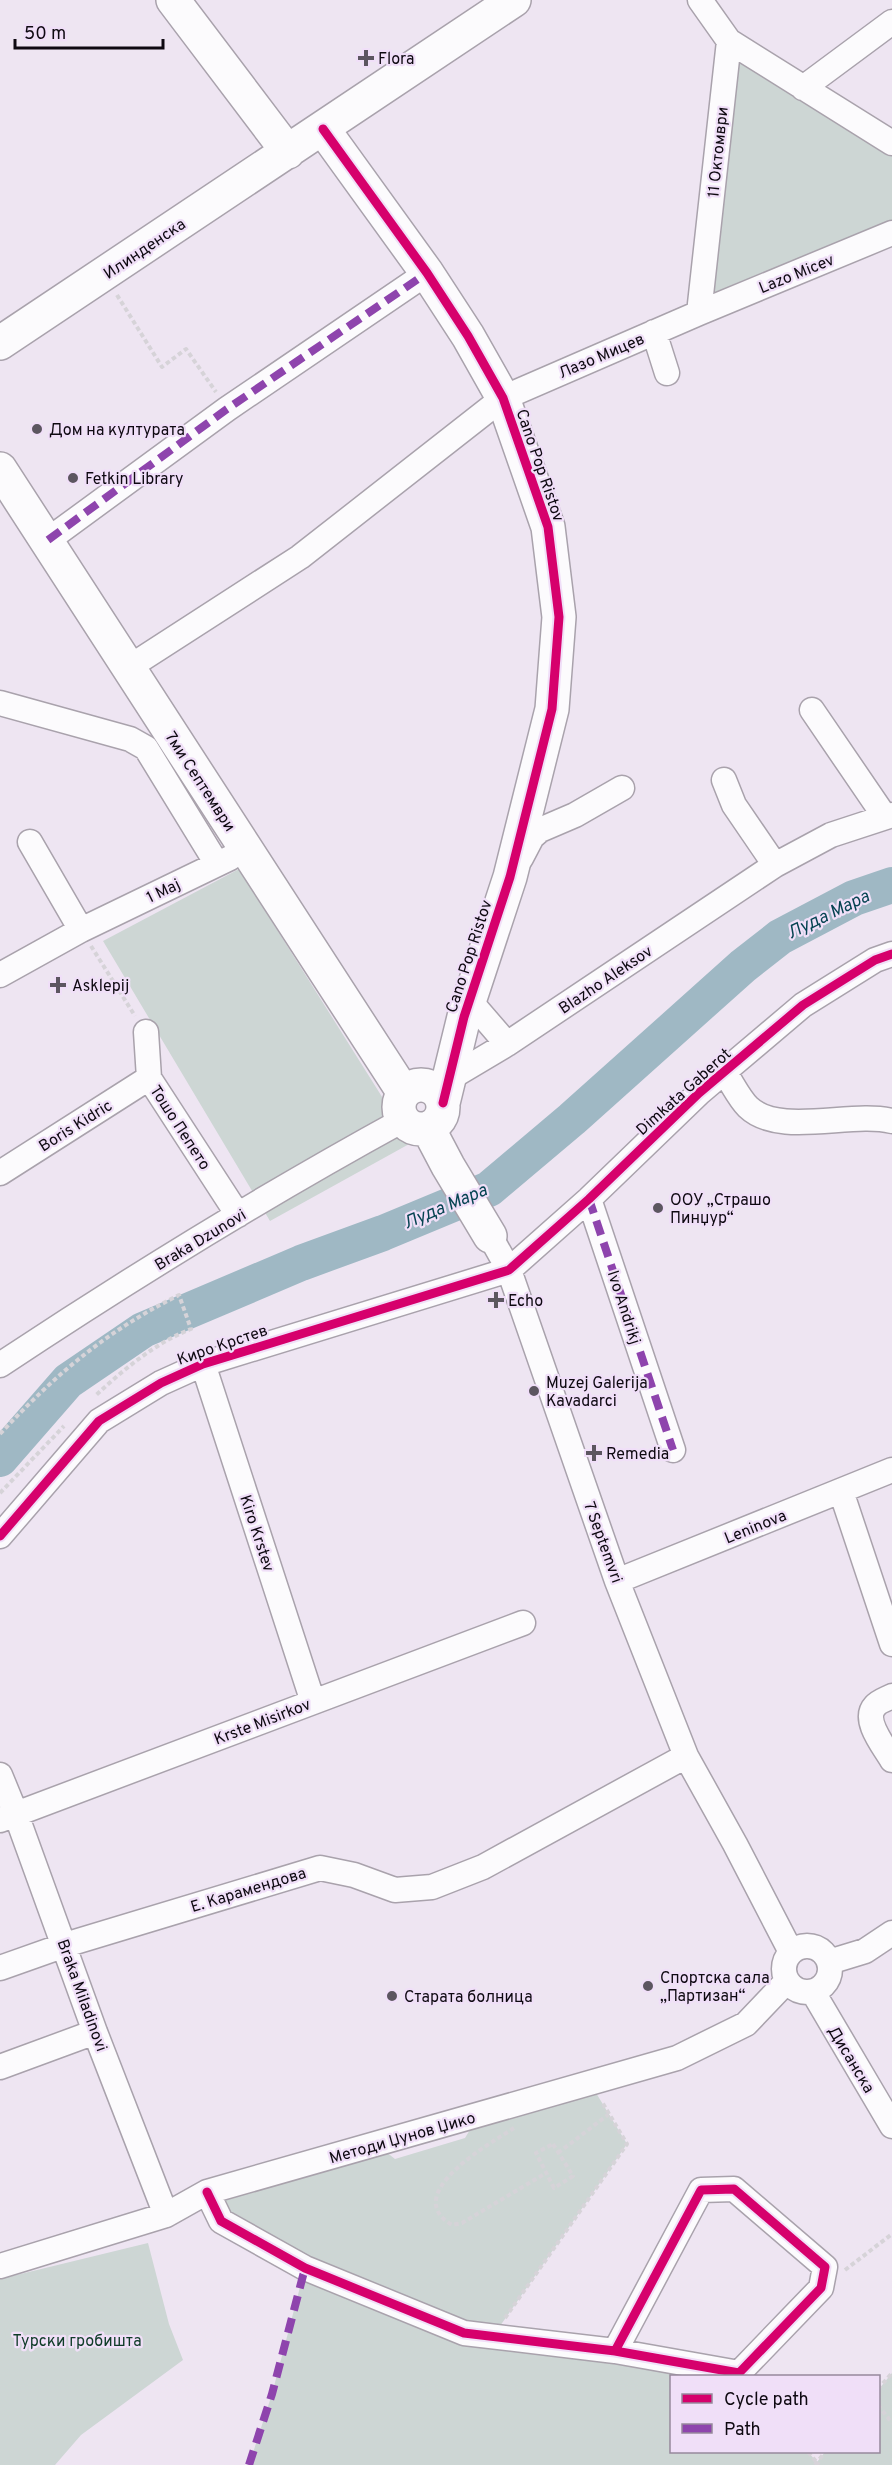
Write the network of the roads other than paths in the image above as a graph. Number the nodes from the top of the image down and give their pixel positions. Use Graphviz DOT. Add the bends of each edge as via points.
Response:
graph roads {
  1 [pos="173,0"];
  2 [pos="513,0"];
  3 [pos="700,0"];
  4 [pos="892,22"];
  5 [pos="729,41"];
  6 [pos="803,88"];
  7 [pos="323,129"];
  8 [pos="892,143"];
  9 [pos="288,152"];
  10 [pos="892,233"];
  11 [pos="427,273"];
  12 [pos="699,313"];
  13 [pos="654,332"];
  14 [pos="0,343"];
  15 [pos="667,373"];
  16 [pos="502,398"];
  17 [pos="0,469"];
  18 [pos="48,540"];
  19 [pos="128,668"];
  20 [pos="0,703"];
  21 [pos="812,710"];
  22 [pos="724,780"];
  23 [pos="622,788"];
  24 [pos="888,816"];
  25 [pos="30,842"];
  26 [pos="246,850"];
  27 [pos="217,864"];
  28 [pos="776,865"];
  29 [pos="510,877"];
  30 [pos="81,930"];
  31 [pos="892,954"];
  32 [pos="0,975"];
  33 [pos="470,1001"];
  34 [pos="146,1032"];
  35 [pos="507,1044"];
  36 [pos="725,1073"];
  37 [pos="149,1078"];
  38 [pos="426,1102"];
  39 [pos="892,1121"];
  40 [pos="0,1173"];
  41 [pos="589,1199"];
  42 [pos="238,1215"];
  43 [pos="490,1236"];
  44 [pos="509,1270"];
  45 [pos="203,1364"];
  46 [pos="0,1365"];
  47 [pos="673,1450"];
  48 [pos="892,1470"];
  49 [pos="841,1491"];
  50 [pos="0,1536"];
  51 [pos="618,1581"];
  52 [pos="523,1623"];
  53 [pos="892,1644"];
  54 [pos="892,1696"];
  55 [pos="313,1702"];
  56 [pos="686,1756"];
  57 [pos="892,1760"];
  58 [pos="0,1775"];
  59 [pos="8,1817"];
  60 [pos="892,1933"];
  61 [pos="65,1945"];
  62 [pos="791,1952"];
  63 [pos="829,1962"];
  64 [pos="0,1968"];
  65 [pos="787,1981"];
  66 [pos="813,1992"];
  67 [pos="95,2032"];
  68 [pos="0,2067"];
  69 [pos="892,2126"];
  70 [pos="207,2192"];
  71 [pos="166,2215"];
  72 [pos="0,2266"];
  73 [pos="615,2351"];
  1 -- 9 [label="street"];
  2 -- 7 [label="street"];
  3 -- 5 [label="street"];
  4 -- 6 [label="street"];
  5 -- 6 [label="street"];
  5 -- 12 [label="street, 11 Октомври"];
  6 -- 8 [label="street"];
  7 -- 9 [label="street, Илинденска"];
  7 -- 11 [label="street, Cano Pop Ristov"];
  9 -- 14 [label="street, Илинденска"];
  10 -- 12 [label="street, Lazo Micev"];
  11 -- 16 [label="street, Cano Pop Ristov"];
  11 -- 18 [label="street" via="227,409"];
  12 -- 13 [label="street, Лазо Мицев"];
  13 -- 15 [label="street"];
  13 -- 16 [label="street, Лазо Мицев"];
  16 -- 19 [label="street, Лазо Мицев" via="300,557"];
  16 -- 29 [label="street, Cano Pop Ristov" via="548,526 559,617 552,709"];
  17 -- 18 [label="street, 7ми Септември"];
  18 -- 19 [label="street, 7ми Септември"];
  19 -- 26 [label="street, 7ми Септември"];
  20 -- 27 [label="street" via="130,739 146,748"];
  21 -- 24 [label="street, Blazho Aleksov"];
  22 -- 28 [label="street" via="734,805"];
  23 -- 29 [label="street" via="540,830"];
  24 -- 28 [label="street, Blazho Aleksov" via="831,835"];
  25 -- 30 [label="street"];
  26 -- 27 [label="street, 1 Maj"];
  26 -- 38 [label="street, 7ми Септември"];
  27 -- 30 [label="street, 1 Maj"];
  28 -- 35 [label="street, Blazho Aleksov"];
  29 -- 33 [label="street, Cano Pop Ristov"];
  30 -- 32 [label="street, 1 Maj"];
  31 -- 36 [label="street, Dimkata Gaberot" via="875,960 803,1005"];
  33 -- 35 [label="street"];
  33 -- 38 [label="street, Cano Pop Ristov"];
  34 -- 37 [label="street, Тошо Пепето"];
  35 -- 38 [label="street, Blazho Aleksov"];
  36 -- 39 [label="street" via="747,1106 762,1118 777,1122"];
  36 -- 41 [label="street, Dimkata Gaberot"];
  37 -- 40 [label="street, Boris Kidric"];
  37 -- 42 [label="street, Тошо Пепето"];
  38 -- 42 [label="street, Braka Dzunovi"];
  38 -- 43 [label="street, 7 Septemvri" via="448,1166"];
  41 -- 44 [label="street, Dimkata Gaberot"];
  41 -- 47 [label="street, Ivo Andrikj"];
  42 -- 46 [label="street, Braka Dzunovi"];
  43 -- 44 [label="street, 7 Septemvri"];
  44 -- 45 [label="street, Киро Крстев"];
  44 -- 51 [label="street, 7 Septemvri"];
  45 -- 50 [label="street, Киро Крстев" via="161,1383 99,1421"];
  45 -- 55 [label="street, Kiro Krstev"];
  48 -- 49 [label="street, Leninova"];
  49 -- 51 [label="street, Leninova"];
  49 -- 53 [label="street"];
  51 -- 56 [label="street, 7 Septemvri"];
  52 -- 55 [label="street, Krste Misirkov"];
  54 -- 57 [label="street" via="875,1704 870,1714"];
  55 -- 59 [label="street, Krste Misirkov"];
  56 -- 61 [label="street, Е. Карамендова" via="483,1867 432,1887 395,1890 320,1868"];
  56 -- 62 [label="street, 7 Septemvri"];
  58 -- 59 [label="street, Braka Miladinovi"];
  59 -- 61 [label="street, Braka Miladinovi"];
  60 -- 63 [label="street" via="865,1951"];
  61 -- 64 [label="street, Е. Карамендова"];
  61 -- 67 [label="street, Braka Miladinovi"];
  62 -- 63 [label="street" via="813,1946"];
  62 -- 65 [label="street" via="784,1966"];
  63 -- 66 [label="street" via="829,1977"];
  65 -- 66 [label="street" via="798,1990"];
  65 -- 70 [label="street, Методи Џунов Џико" via="746,2024 677,2058"];
  66 -- 69 [label="street, Дисанска"];
  67 -- 68 [label="street"];
  67 -- 71 [label="street, Braka Miladinovi"];
  70 -- 71 [label="street, Методи Џунов Џико"];
  70 -- 73 [label="street" via="221,2222 305,2268 464,2333"];
  71 -- 72 [label="street, Методи Џунов Џико"];
  73 -- 73 [label="street" via="701,2190 734,2189 825,2267 821,2288 739,2373"];
}
